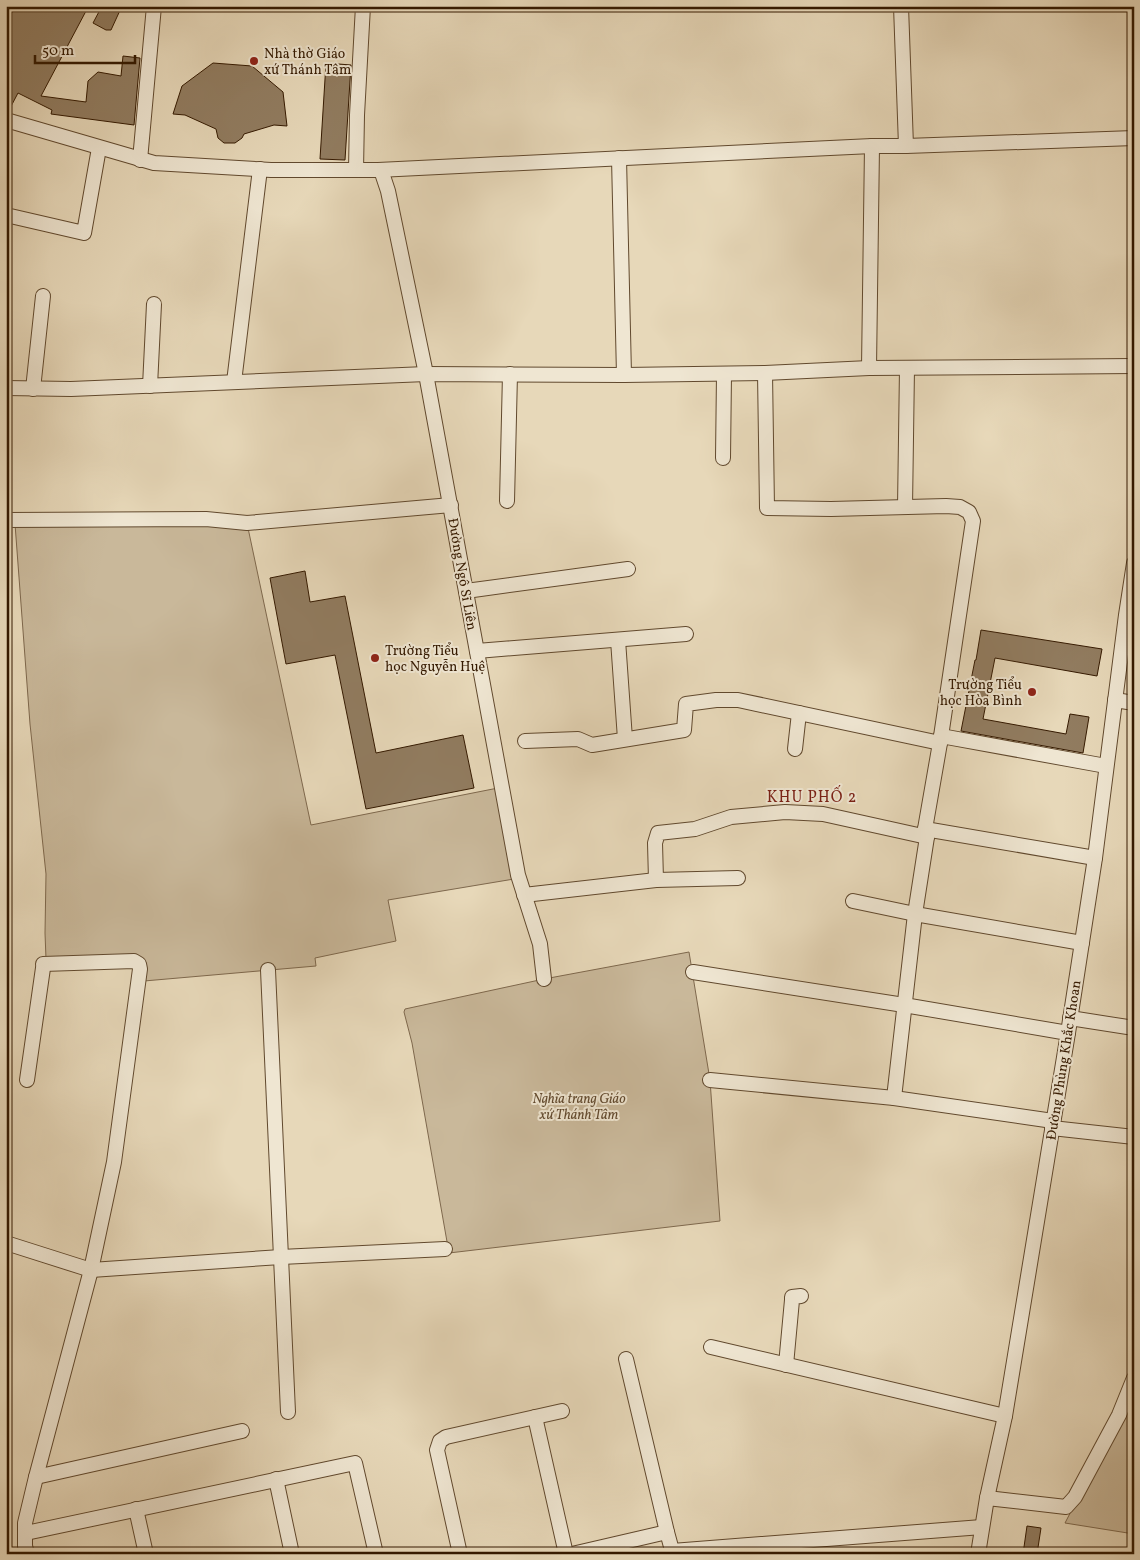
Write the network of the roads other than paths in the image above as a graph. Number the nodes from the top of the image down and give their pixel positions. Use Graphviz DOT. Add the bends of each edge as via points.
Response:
graph roads {
  1 [pos="154,6"];
  2 [pos="362,6"];
  3 [pos="901,6"];
  4 [pos="6,120"];
  5 [pos="1134,138"];
  6 [pos="872,146"];
  7 [pos="906,146"];
  8 [pos="99,148"];
  9 [pos="619,158"];
  10 [pos="140,160"];
  11 [pos="260,169"];
  12 [pos="356,170"];
  13 [pos="381,170"];
  14 [pos="6,215"];
  15 [pos="43,296"];
  16 [pos="154,304"];
  17 [pos="1134,366"];
  18 [pos="868,368"];
  19 [pos="906,368"];
  20 [pos="765,373"];
  21 [pos="426,374"];
  22 [pos="510,374"];
  23 [pos="724,374"];
  24 [pos="624,375"];
  25 [pos="234,382"];
  26 [pos="150,386"];
  27 [pos="6,388"];
  28 [pos="32,389"];
  29 [pos="723,458"];
  30 [pos="507,501"];
  31 [pos="451,505"];
  32 [pos="905,507"];
  33 [pos="6,520"];
  34 [pos="1134,563"];
  35 [pos="628,569"];
  36 [pos="466,591"];
  37 [pos="686,634"];
  38 [pos="618,640"];
  39 [pos="477,651"];
  40 [pos="1114,700"];
  41 [pos="1134,703"];
  42 [pos="798,713"];
  43 [pos="625,739"];
  44 [pos="940,739"];
  45 [pos="525,741"];
  46 [pos="795,749"];
  47 [pos="1106,766"];
  48 [pos="926,833"];
  49 [pos="1095,858"];
  50 [pos="738,878"];
  51 [pos="656,880"];
  52 [pos="524,895"];
  53 [pos="853,902"];
  54 [pos="915,914"];
  55 [pos="1082,943"];
  56 [pos="268,970"];
  57 [pos="693,972"];
  58 [pos="544,979"];
  59 [pos="904,1005"];
  60 [pos="1070,1018"];
  61 [pos="1134,1028"];
  62 [pos="1068,1033"];
  63 [pos="27,1080"];
  64 [pos="710,1080"];
  65 [pos="894,1098"];
  66 [pos="1053,1124"];
  67 [pos="1134,1137"];
  68 [pos="6,1243"];
  69 [pos="445,1249"];
  70 [pos="281,1257"];
  71 [pos="91,1270"];
  72 [pos="801,1296"];
  73 [pos="711,1347"];
  74 [pos="626,1359"];
  75 [pos="786,1365"];
  76 [pos="1134,1378"];
  77 [pos="288,1412"];
  78 [pos="562,1412"];
  79 [pos="1005,1416"];
  80 [pos="535,1417"];
  81 [pos="242,1431"];
  82 [pos="36,1477"];
  83 [pos="276,1479"];
  84 [pos="987,1498"];
  85 [pos="136,1509"];
  86 [pos="982,1527"];
  87 [pos="667,1532"];
  88 [pos="26,1533"];
  89 [pos="673,1552"];
  90 [pos="27,1554"];
  91 [pos="146,1554"];
  92 [pos="292,1554"];
  93 [pos="376,1554"];
  94 [pos="460,1554"];
  95 [pos="566,1554"];
  96 [pos="572,1554"];
  97 [pos="978,1554"];
  1 -- 10 [label="street"];
  2 -- 12 [label="street"];
  3 -- 7 [label="street"];
  4 -- 8 [label="street"];
  5 -- 7 [label="street"];
  6 -- 7 [label="street"];
  6 -- 9 [label="street"];
  6 -- 18 [label="street"];
  8 -- 10 [label="street"];
  8 -- 14 [label="street" via="84,233"];
  9 -- 13 [label="street"];
  9 -- 24 [label="street"];
  10 -- 11 [label="street" via="154,164"];
  11 -- 12 [label="street"];
  11 -- 25 [label="street"];
  12 -- 13 [label="street"];
  13 -- 21 [label="street, Đường Ngô Sĩ Liên"];
  15 -- 28 [label="street"];
  16 -- 26 [label="street"];
  17 -- 19 [label="street"];
  18 -- 19 [label="street"];
  18 -- 20 [label="street"];
  19 -- 32 [label="street"];
  20 -- 23 [label="street"];
  20 -- 32 [label="street" via="767,508"];
  21 -- 22 [label="street"];
  21 -- 25 [label="street"];
  21 -- 31 [label="street, Đường Ngô Sĩ Liên"];
  22 -- 24 [label="street"];
  22 -- 30 [label="street"];
  23 -- 24 [label="street"];
  23 -- 29 [label="street"];
  25 -- 26 [label="street"];
  26 -- 28 [label="street"];
  27 -- 28 [label="street"];
  31 -- 33 [label="street" via="247,523"];
  31 -- 36 [label="street, Đường Ngô Sĩ Liên"];
  32 -- 44 [label="street" via="960,507 969,512 973,521"];
  34 -- 40 [label="street, Đường Phùng Khắc Khoan"];
  35 -- 36 [label="street"];
  36 -- 39 [label="street, Đường Ngô Sĩ Liên"];
  37 -- 38 [label="street"];
  38 -- 39 [label="street"];
  38 -- 43 [label="street"];
  39 -- 52 [label="street, Đường Ngô Sĩ Liên"];
  40 -- 41 [label="street"];
  40 -- 47 [label="street, Đường Phùng Khắc Khoan"];
  42 -- 43 [label="street" via="738,700 686,704 684,730"];
  42 -- 44 [label="street"];
  42 -- 46 [label="street"];
  43 -- 45 [label="street" via="592,746 578,739"];
  44 -- 47 [label="street"];
  44 -- 48 [label="street"];
  47 -- 49 [label="street, Đường Phùng Khắc Khoan"];
  48 -- 49 [label="street"];
  48 -- 51 [label="street" via="823,814 784,812 731,817 695,829 658,833 655,843"];
  48 -- 54 [label="street"];
  49 -- 55 [label="street, Đường Phùng Khắc Khoan"];
  50 -- 51 [label="street"];
  51 -- 52 [label="street"];
  52 -- 58 [label="street, Đường Ngô Sĩ Liên" via="540,944"];
  53 -- 54 [label="street"];
  54 -- 55 [label="street"];
  54 -- 59 [label="street"];
  55 -- 60 [label="street, Đường Phùng Khắc Khoan"];
  56 -- 70 [label="street"];
  57 -- 59 [label="street"];
  59 -- 62 [label="street"];
  59 -- 65 [label="street"];
  60 -- 61 [label="street"];
  60 -- 62 [label="street, Đường Phùng Khắc Khoan"];
  62 -- 66 [label="street, Đường Phùng Khắc Khoan"];
  63 -- 71 [label="street" via="43,966 134,961 139,964 114,1162"];
  64 -- 65 [label="street"];
  65 -- 66 [label="street"];
  66 -- 67 [label="street"];
  66 -- 79 [label="street, Đường Phùng Khắc Khoan"];
  68 -- 71 [label="street"];
  69 -- 70 [label="street"];
  70 -- 71 [label="street"];
  70 -- 77 [label="street"];
  71 -- 82 [label="street"];
  72 -- 75 [label="street" via="792,1298"];
  73 -- 75 [label="street"];
  74 -- 87 [label="street"];
  75 -- 79 [label="street"];
  76 -- 84 [label="street" via="1119,1415 1075,1497 1066,1507"];
  78 -- 80 [label="street"];
  79 -- 84 [label="street, Đường Phùng Khắc Khoan"];
  80 -- 94 [label="street" via="440,1441 437,1450"];
  80 -- 95 [label="street"];
  81 -- 82 [label="street"];
  82 -- 88 [label="street" via="25,1523"];
  83 -- 85 [label="street"];
  83 -- 92 [label="street"];
  83 -- 93 [label="street" via="355,1463"];
  84 -- 86 [label="street, Đường Phùng Khắc Khoan"];
  85 -- 88 [label="street"];
  85 -- 91 [label="street"];
  86 -- 89 [label="street"];
  86 -- 97 [label="street, Đường Phùng Khắc Khoan"];
  87 -- 89 [label="street"];
  87 -- 96 [label="street"];
  88 -- 90 [label="street"];
}
